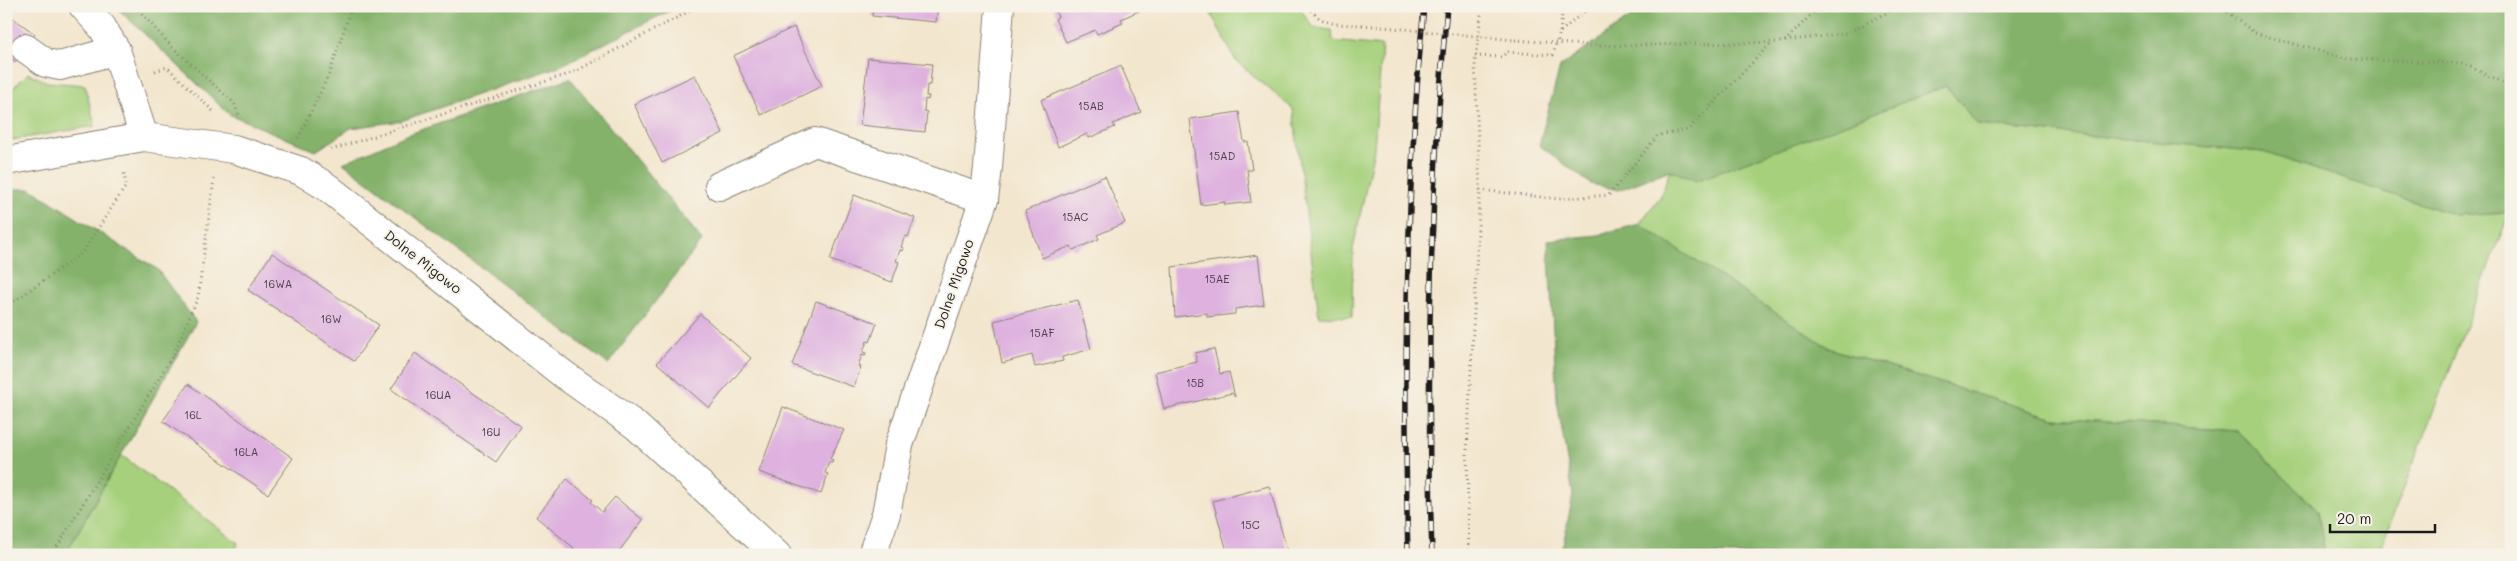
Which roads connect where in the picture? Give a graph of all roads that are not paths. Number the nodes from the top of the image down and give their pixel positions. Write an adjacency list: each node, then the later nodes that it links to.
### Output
1 (83, 6): 4 (street)
2 (1000, 6): 8 (street, Dolne Migowo)
3 (25, 48): 4 (street)
4 (116, 50): 5 (street)
5 (131, 139): 6 (street, Dolne Migowo); 9 (street, Dolne Migowo)
6 (6, 161)
7 (719, 186): 8 (street)
8 (984, 200): 10 (street, Dolne Migowo)
9 (777, 555)
10 (872, 555)

